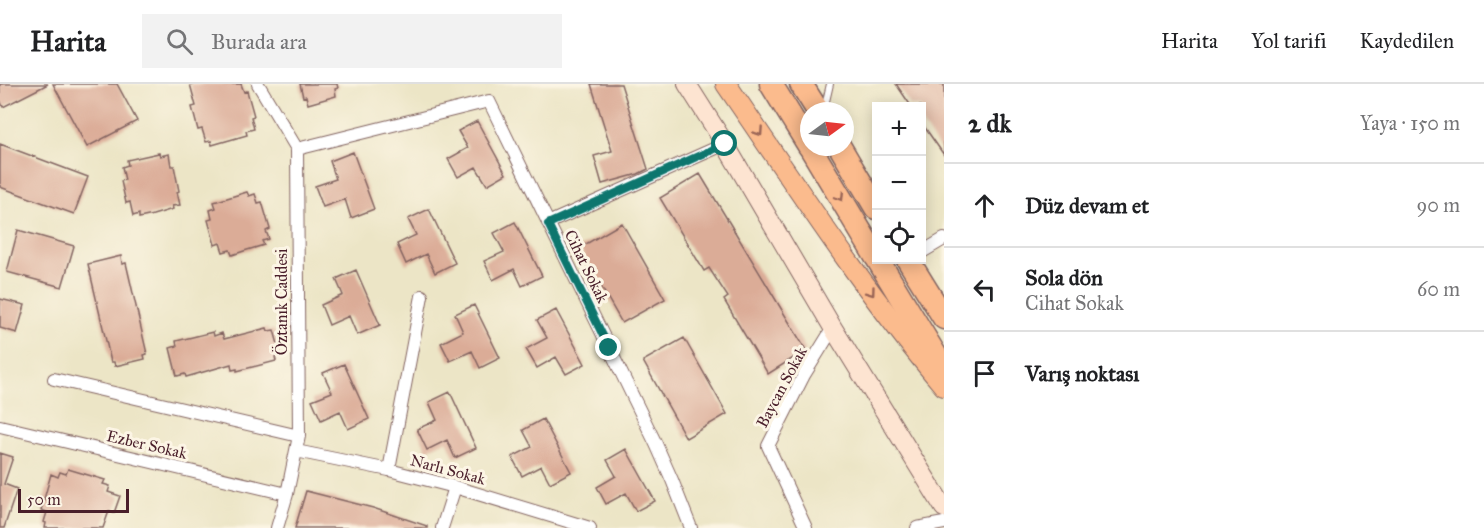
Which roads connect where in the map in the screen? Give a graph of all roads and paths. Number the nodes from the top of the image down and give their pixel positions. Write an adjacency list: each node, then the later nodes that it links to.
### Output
1 (258, 84): 11 (street)
2 (687, 84): 10 (main road)
3 (726, 84): 26 (main road, one-way to 26)
4 (771, 84): 9 (highway)
5 (801, 84): 7 (highway)
6 (830, 84): 8 (lane)
7 (812, 102)
8 (826, 102)
9 (800, 131)
10 (725, 144): 15 (street); 23 (main road)
11 (297, 149): 15 (street, Cihat Sokak); 28 (street, Öztanık Caddesi)
12 (815, 156): 18 (highway, one-way to 18)
13 (845, 156): 14 (highway)
14 (872, 201)
15 (548, 224): 38 (street, Cihat Sokak)
16 (944, 239): 17 (street)
17 (926, 249)
18 (872, 250)
19 (881, 264): 24 (highway)
20 (910, 264): 22 (highway)
21 (422, 296): 30 (street)
22 (944, 318)
23 (833, 328): 33 (main road); 39 (street, Baycan Sokak)
24 (944, 369)
25 (54, 379): 28 (street)
26 (944, 386)
27 (0, 426): 32 (street, Ezber Sokak)
28 (299, 436): 29 (street, Öztanık Caddesi)
29 (296, 451): 30 (street, Narlı Sokak); 32 (street, Öztanık Caddesi)
30 (389, 470): 31 (street, Narlı Sokak)
31 (455, 487): 36 (street); 37 (street, Narlı Sokak)
32 (287, 494): 35 (street, Öztanık Caddesi)
33 (944, 508)
34 (944, 523): 40 (street)
35 (277, 528)
36 (442, 528)
37 (590, 528)
38 (691, 528)
39 (806, 528)
40 (917, 528)

